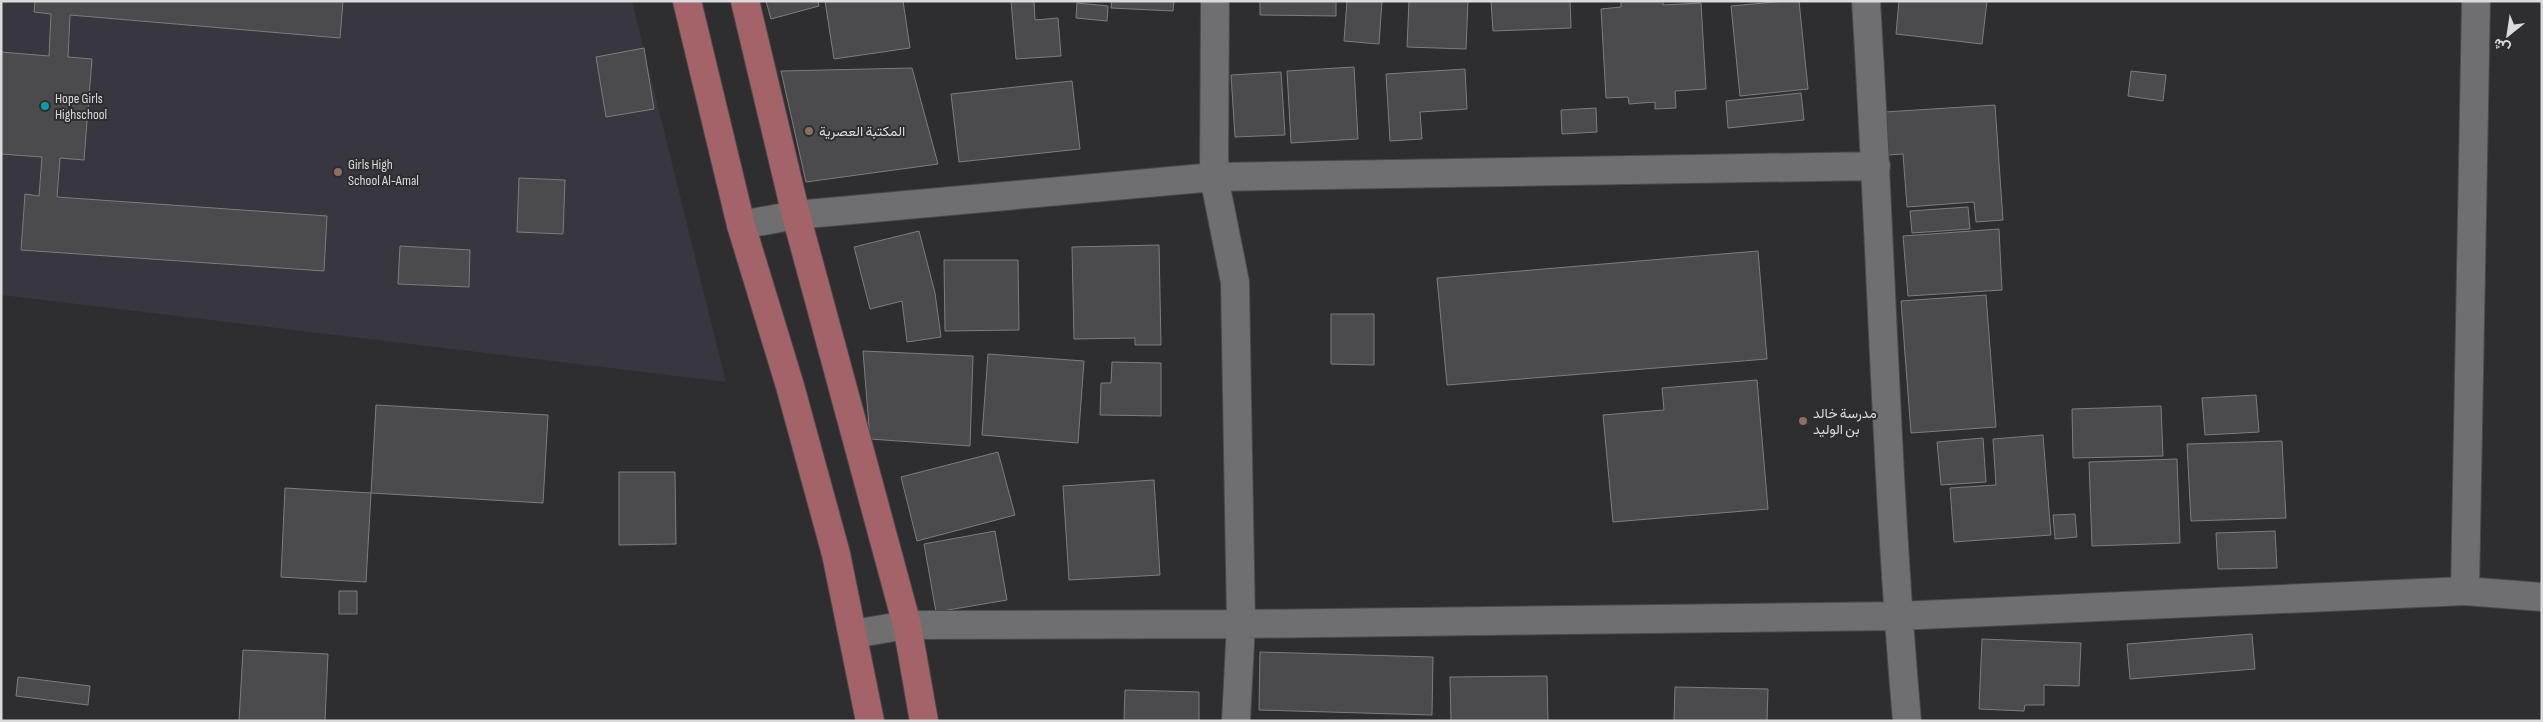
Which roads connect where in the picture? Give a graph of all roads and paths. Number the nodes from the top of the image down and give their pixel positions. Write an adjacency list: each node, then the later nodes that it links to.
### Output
1 (687, 1): 9 (main road)
2 (745, 1): 8 (main road)
3 (1215, 1): 7 (street)
4 (1866, 1): 6 (street)
5 (2476, 1): 10 (street)
6 (1876, 166): 7 (street); 12 (street)
7 (1214, 177): 8 (street); 13 (street)
8 (796, 215): 9 (street); 14 (main road)
9 (741, 225): 15 (main road)
10 (2466, 591): 11 (street); 12 (street)
11 (2542, 597)
12 (1897, 616): 13 (street); 19 (street)
13 (1241, 624): 14 (street); 18 (street)
14 (907, 625): 15 (street); 17 (main road)
15 (853, 634): 16 (main road)
16 (870, 721)
17 (924, 721)
18 (1236, 721)
19 (1906, 721)

